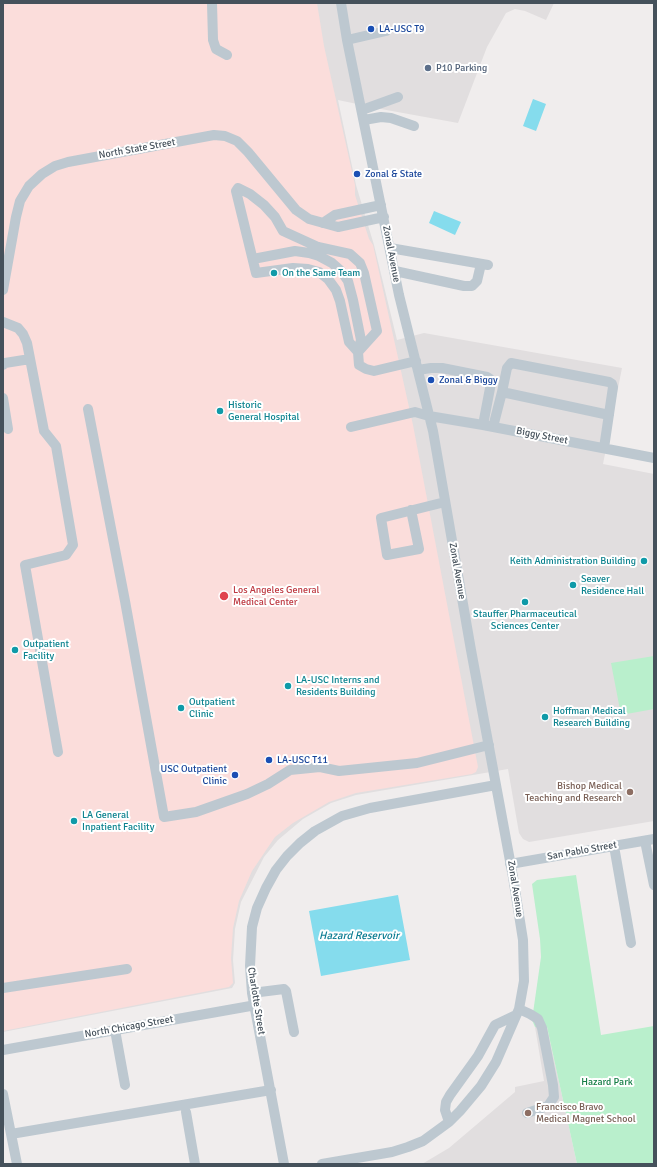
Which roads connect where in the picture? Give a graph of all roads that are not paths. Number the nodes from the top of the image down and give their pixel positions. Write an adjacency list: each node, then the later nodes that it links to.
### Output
1 (212, 3): 5 (street)
2 (341, 3): 4 (street, Zonal Avenue)
3 (386, 31): 4 (street)
4 (347, 40): 7 (street, Zonal Avenue)
5 (227, 55)
6 (398, 97): 7 (street)
7 (363, 115): 8 (street); 9 (street, Zonal Avenue)
8 (414, 126)
9 (381, 204): 10 (street, Zonal Avenue); 11 (street)
10 (384, 217): 11 (street, North State Street); 12 (street, Zonal Avenue)
11 (323, 223): 15 (street, North State Street)
12 (390, 248): 14 (street, Zonal Avenue); 14 (street)
13 (253, 259): 17 (street); 17 (street); 17 (street)
14 (395, 271): 20 (street, Zonal Avenue)
15 (3, 290)
16 (3, 322): 18 (street)
17 (358, 352): 20 (street)
18 (30, 359): 19 (street); 34 (street)
19 (3, 365)
20 (417, 366): 25 (street, Zonal Avenue); 26 (street)
21 (501, 396): 24 (street); 24 (street); 26 (street)
22 (3, 398): 28 (street)
23 (88, 409): 33 (street)
24 (609, 415): 29 (street)
25 (430, 416): 26 (street, Biggy Street); 27 (street, Biggy Street); 31 (street, Zonal Avenue)
26 (488, 426): 29 (street, Biggy Street)
27 (351, 427)
28 (8, 429)
29 (604, 448): 30 (street, Biggy Street)
30 (654, 458)
31 (445, 502): 32 (street); 33 (street, Zonal Avenue)
32 (411, 510): 32 (street)
33 (489, 745): 35 (street, Zonal Avenue)
34 (58, 752)
35 (496, 785): 38 (street, Zonal Avenue); 43 (street, Charlotte Street)
36 (650, 840): 37 (street, San Pablo Street); 39 (street)
37 (614, 846): 38 (street, San Pablo Street); 40 (street)
38 (510, 864): 45 (street, Zonal Avenue)
39 (654, 885)
40 (632, 943)
41 (127, 969): 42 (street)
42 (3, 988)
43 (252, 993): 44 (street, Charlotte Street); 47 (street)
44 (256, 1004): 46 (street, North Chicago Street); 50 (street, Charlotte Street)
45 (517, 1012): 53 (street); 54 (street, Zonal Avenue); 54 (street)
46 (115, 1030): 48 (street, North Chicago Street); 49 (street)
47 (294, 1032)
48 (3, 1050)
49 (125, 1085)
50 (271, 1090): 55 (street); 58 (street, Charlotte Street)
51 (3, 1094): 55 (street)
52 (186, 1112): 57 (street)
53 (527, 1113)
54 (449, 1122): 59 (street, Zonal Avenue)
55 (11, 1134): 56 (street)
56 (17, 1164)
57 (195, 1164)
58 (284, 1164)
59 (322, 1164)

